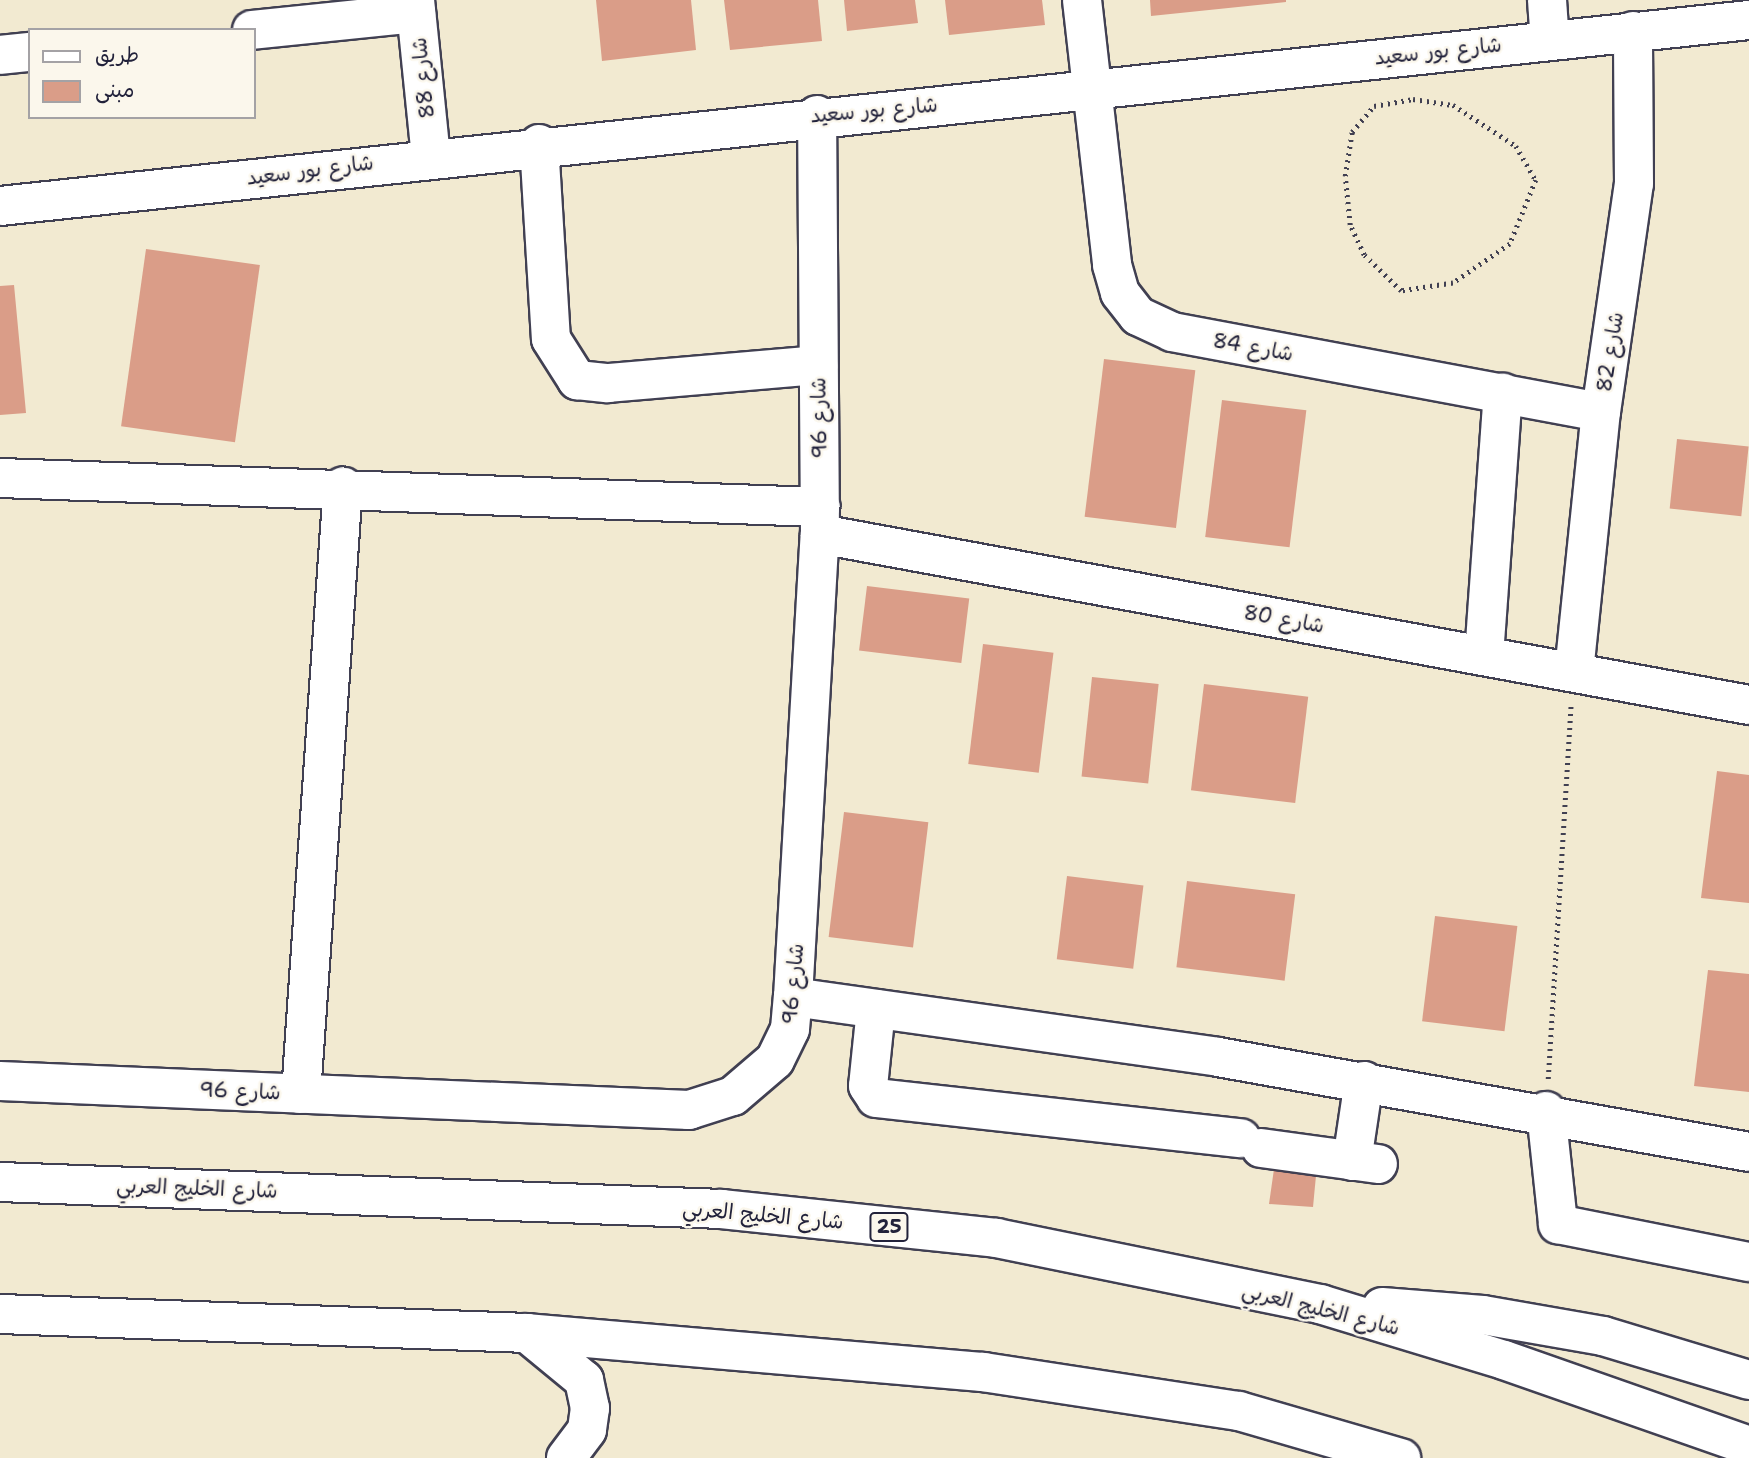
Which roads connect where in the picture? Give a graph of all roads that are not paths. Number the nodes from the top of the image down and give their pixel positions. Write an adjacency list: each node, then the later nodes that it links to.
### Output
1 (1082, 0): 10 (street, شارع 84)
2 (1547, 0): 7 (street)
3 (415, 7): 5 (street); 13 (street, شارع 88)
4 (1749, 20): 6 (street, شارع بور سعيد)
5 (256, 29)
6 (1633, 31): 7 (street, شارع بور سعيد); 17 (street, شارع 82)
7 (1550, 39): 10 (street, شارع بور سعيد)
8 (28, 52): 9 (street)
9 (0, 55)
10 (1091, 90): 11 (street, شارع بور سعيد); 16 (street, شارع 84)
11 (817, 115): 12 (street, شارع بور سعيد); 15 (street, شارع 96)
12 (539, 145): 13 (street, شارع بور سعيد); 15 (street)
13 (431, 157): 14 (street, شارع بور سعيد)
14 (0, 206)
15 (818, 365): 20 (street, شارع 96)
16 (1503, 393): 17 (street, شارع 84); 21 (street)
17 (1601, 412): 22 (street, شارع 82)
18 (0, 478): 19 (street, شارع 80)
19 (343, 486): 20 (street, شارع 80); 28 (street)
20 (820, 520): 21 (street, شارع 80); 24 (street, شارع 96)
21 (1485, 656): 22 (street, شارع 80)
22 (1573, 672): 23 (street, شارع 80)
23 (1749, 705)
24 (793, 997): 25 (street); 28 (street, شارع 96)
25 (876, 1009): 27 (street); 27 (street)
26 (0, 1081): 28 (street, شارع 96)
27 (1364, 1081): 29 (street)
28 (301, 1094)
29 (1546, 1111): 30 (street); 32 (street)
30 (1749, 1152)
31 (0, 1182): 33 (street, شارع الخليج العربي / 25)
32 (1749, 1262)
33 (1320, 1304): 38 (street); 39 (street, شارع الخليج العربي / 25)
34 (0, 1314): 35 (street)
35 (77, 1316): 36 (street); 37 (street)
36 (527, 1333): 40 (street); 41 (street)
37 (0, 1334)
38 (1749, 1380)
39 (1749, 1446)
40 (566, 1458)
41 (1401, 1458)

